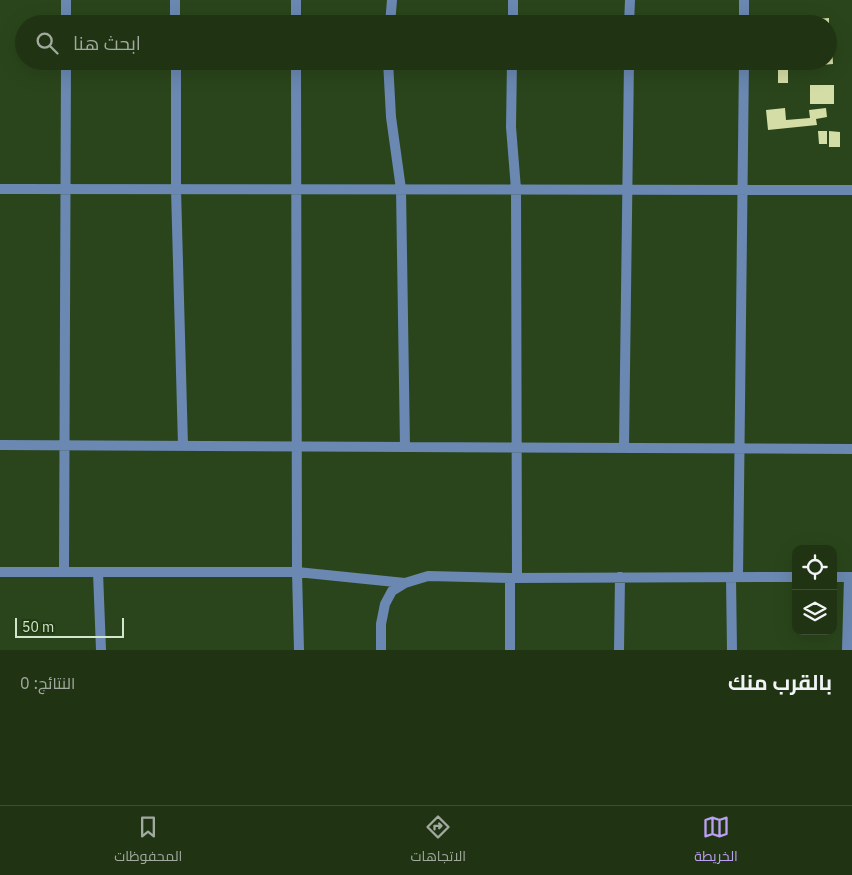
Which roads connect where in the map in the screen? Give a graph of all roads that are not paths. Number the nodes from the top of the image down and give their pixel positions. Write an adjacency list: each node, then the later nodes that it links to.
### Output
1 (66, 0): 8 (street)
2 (175, 0): 9 (street)
3 (296, 0): 10 (street)
4 (392, 0): 11 (street)
5 (513, 0): 12 (street)
6 (630, 0): 13 (street)
7 (744, 0): 14 (street)
8 (66, 15)
9 (175, 15)
10 (296, 15)
11 (391, 15)
12 (512, 15)
13 (629, 15)
14 (744, 15)
15 (66, 70): 23 (street)
16 (176, 70): 24 (street)
17 (296, 70): 25 (street)
18 (388, 70): 26 (street)
19 (512, 70): 27 (street)
20 (629, 70): 28 (street)
21 (744, 70): 29 (street)
22 (0, 189): 23 (street)
23 (66, 189): 24 (street); 32 (street)
24 (176, 189): 25 (street); 33 (street)
25 (296, 189): 26 (street); 34 (street)
26 (401, 189): 27 (street); 35 (street)
27 (516, 189): 28 (street); 36 (street)
28 (627, 190): 29 (street); 37 (street)
29 (742, 190): 30 (street); 38 (street)
30 (852, 190)
31 (0, 445): 32 (street)
32 (64, 445): 33 (street); 41 (street)
33 (183, 446): 34 (street)
34 (297, 446): 35 (street); 43 (street)
35 (405, 447): 36 (street)
36 (517, 447): 37 (street); 49 (street)
37 (624, 448): 38 (street)
38 (739, 448): 39 (street); 45 (street)
39 (852, 449)
40 (0, 572): 41 (street)
41 (64, 572): 42 (street)
42 (98, 572): 43 (street); 51 (street)
43 (297, 572): 50 (street); 52 (street)
44 (620, 577): 45 (street); 49 (street); 55 (street)
45 (735, 577): 46 (street); 56 (street)
46 (792, 577)
47 (837, 577): 48 (street)
48 (850, 577): 57 (street)
49 (514, 578): 50 (street); 54 (street)
50 (405, 583): 53 (street)
51 (101, 650)
52 (299, 650)
53 (381, 650)
54 (510, 650)
55 (620, 650)
56 (732, 650)
57 (847, 650)

